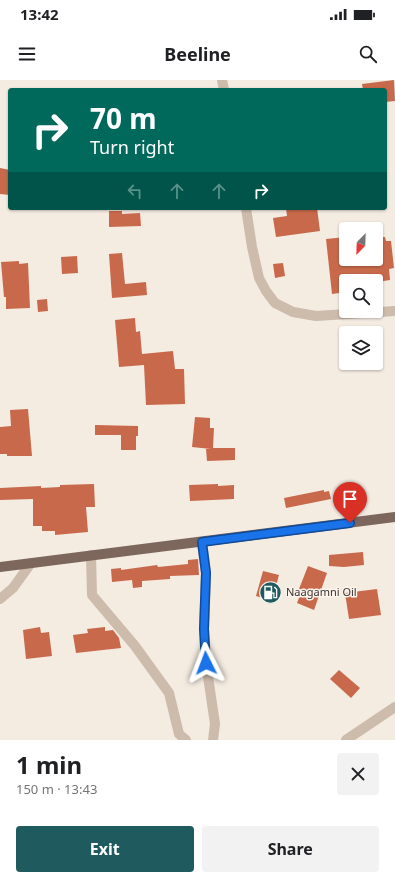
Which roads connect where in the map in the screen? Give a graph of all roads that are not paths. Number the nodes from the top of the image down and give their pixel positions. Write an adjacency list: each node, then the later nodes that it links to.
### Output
1 (246, 210): 2 (street)
2 (395, 311)
3 (395, 517): 4 (main road)
4 (202, 542): 5 (main road); 11 (street)
5 (91, 555): 6 (main road); 10 (street)
6 (31, 563): 7 (main road); 8 (street)
7 (0, 567)
8 (0, 599)
9 (395, 707): 12 (street)
10 (186, 740)
11 (213, 740)
12 (346, 740)

